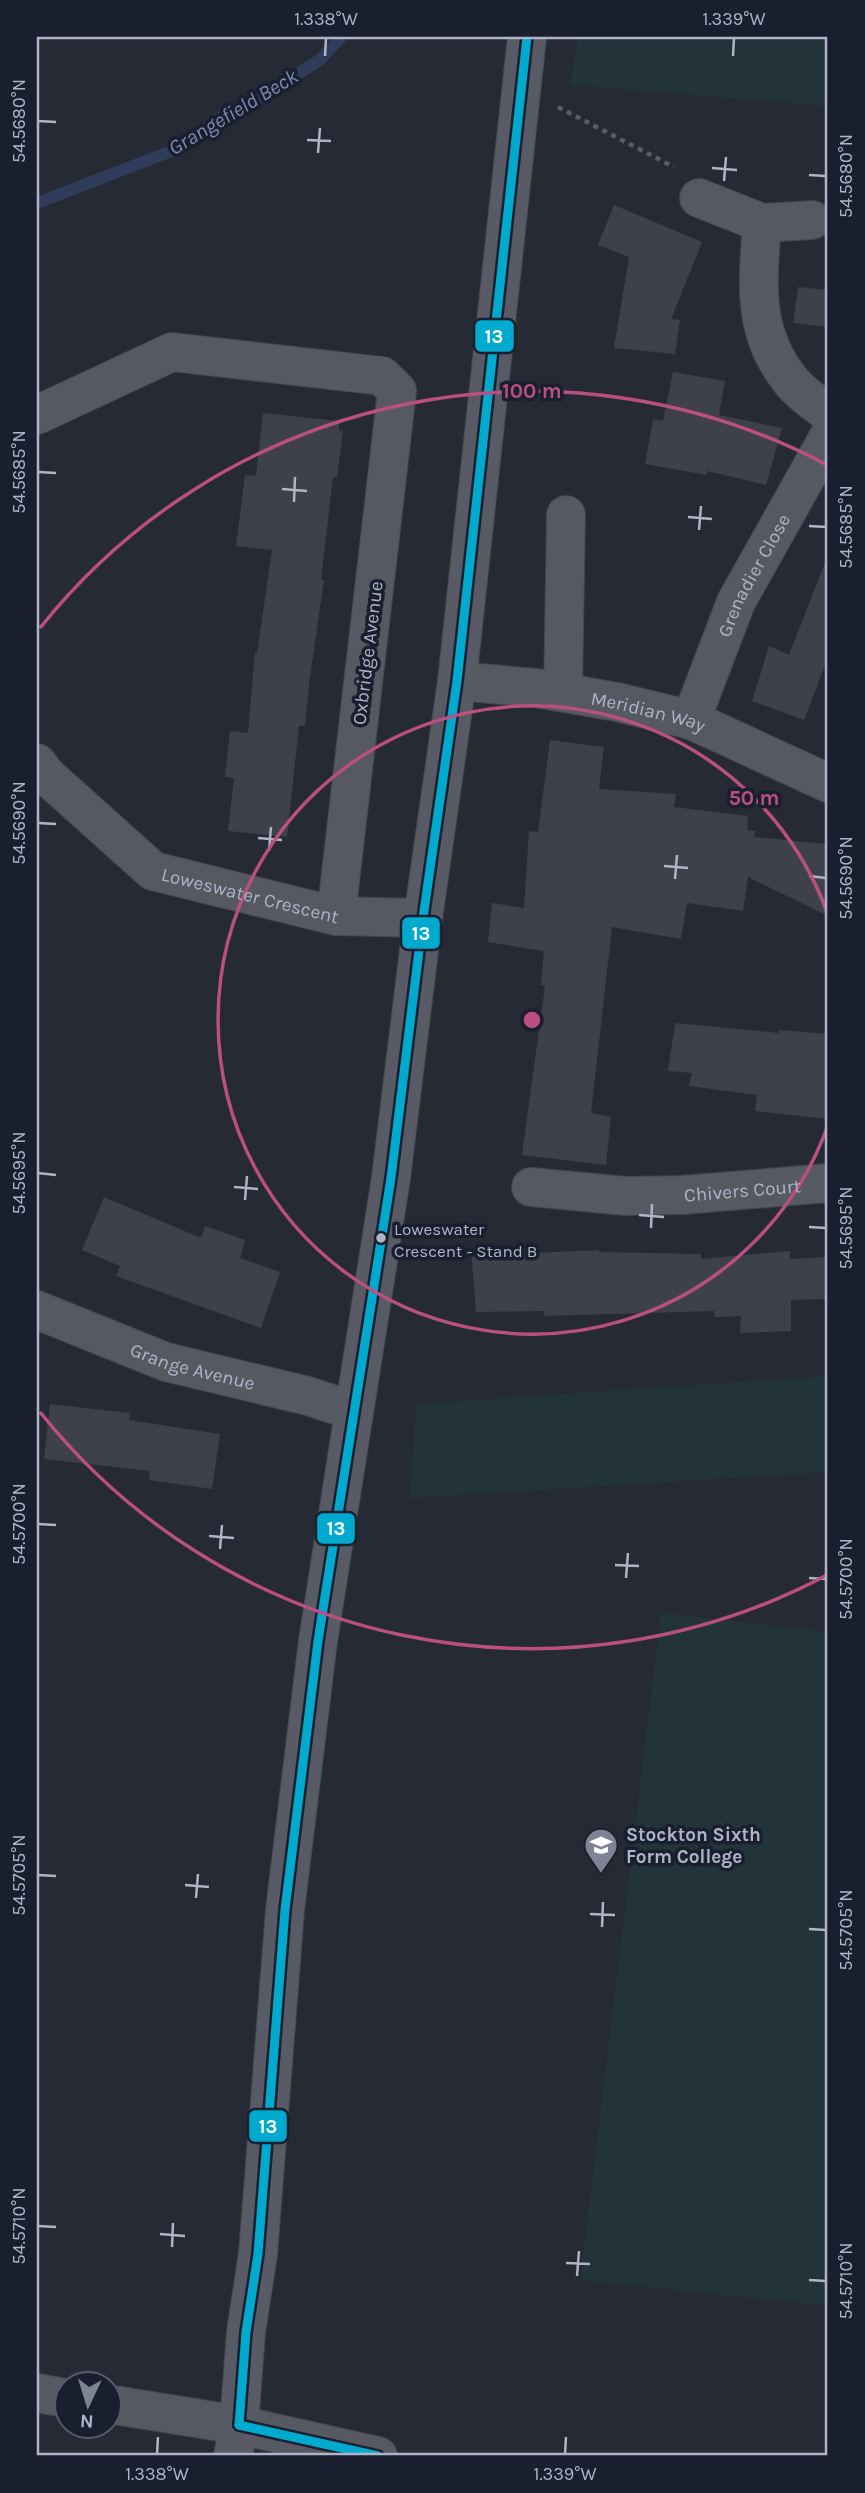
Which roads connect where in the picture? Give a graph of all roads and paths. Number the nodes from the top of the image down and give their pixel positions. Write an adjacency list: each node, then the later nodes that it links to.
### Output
1 (527, 37): 2 (main road)
2 (521, 94): 3 (path); 10 (main road)
3 (699, 198): 5 (street)
4 (812, 220): 5 (street)
5 (762, 223): 6 (street)
6 (828, 413)
7 (37, 415): 15 (street, Oxbridge Avenue)
8 (828, 438): 12 (street, Grenadier Close)
9 (566, 515): 11 (street)
10 (457, 681): 11 (street, Meridian Way); 16 (main road)
11 (562, 692): 12 (street, Meridian Way)
12 (691, 720): 14 (street, Meridian Way)
13 (37, 763): 15 (street, Loweswater Crescent)
14 (828, 783)
15 (336, 916): 16 (street, Loweswater Crescent)
16 (423, 918): 20 (main road)
17 (828, 1183): 18 (street, Chivers Court)
18 (531, 1187)
19 (37, 1310): 20 (street, Grange Avenue)
20 (354, 1411): 22 (main road)
21 (122, 2408): 22 (street)
22 (236, 2441): 23 (street)
23 (378, 2456)

